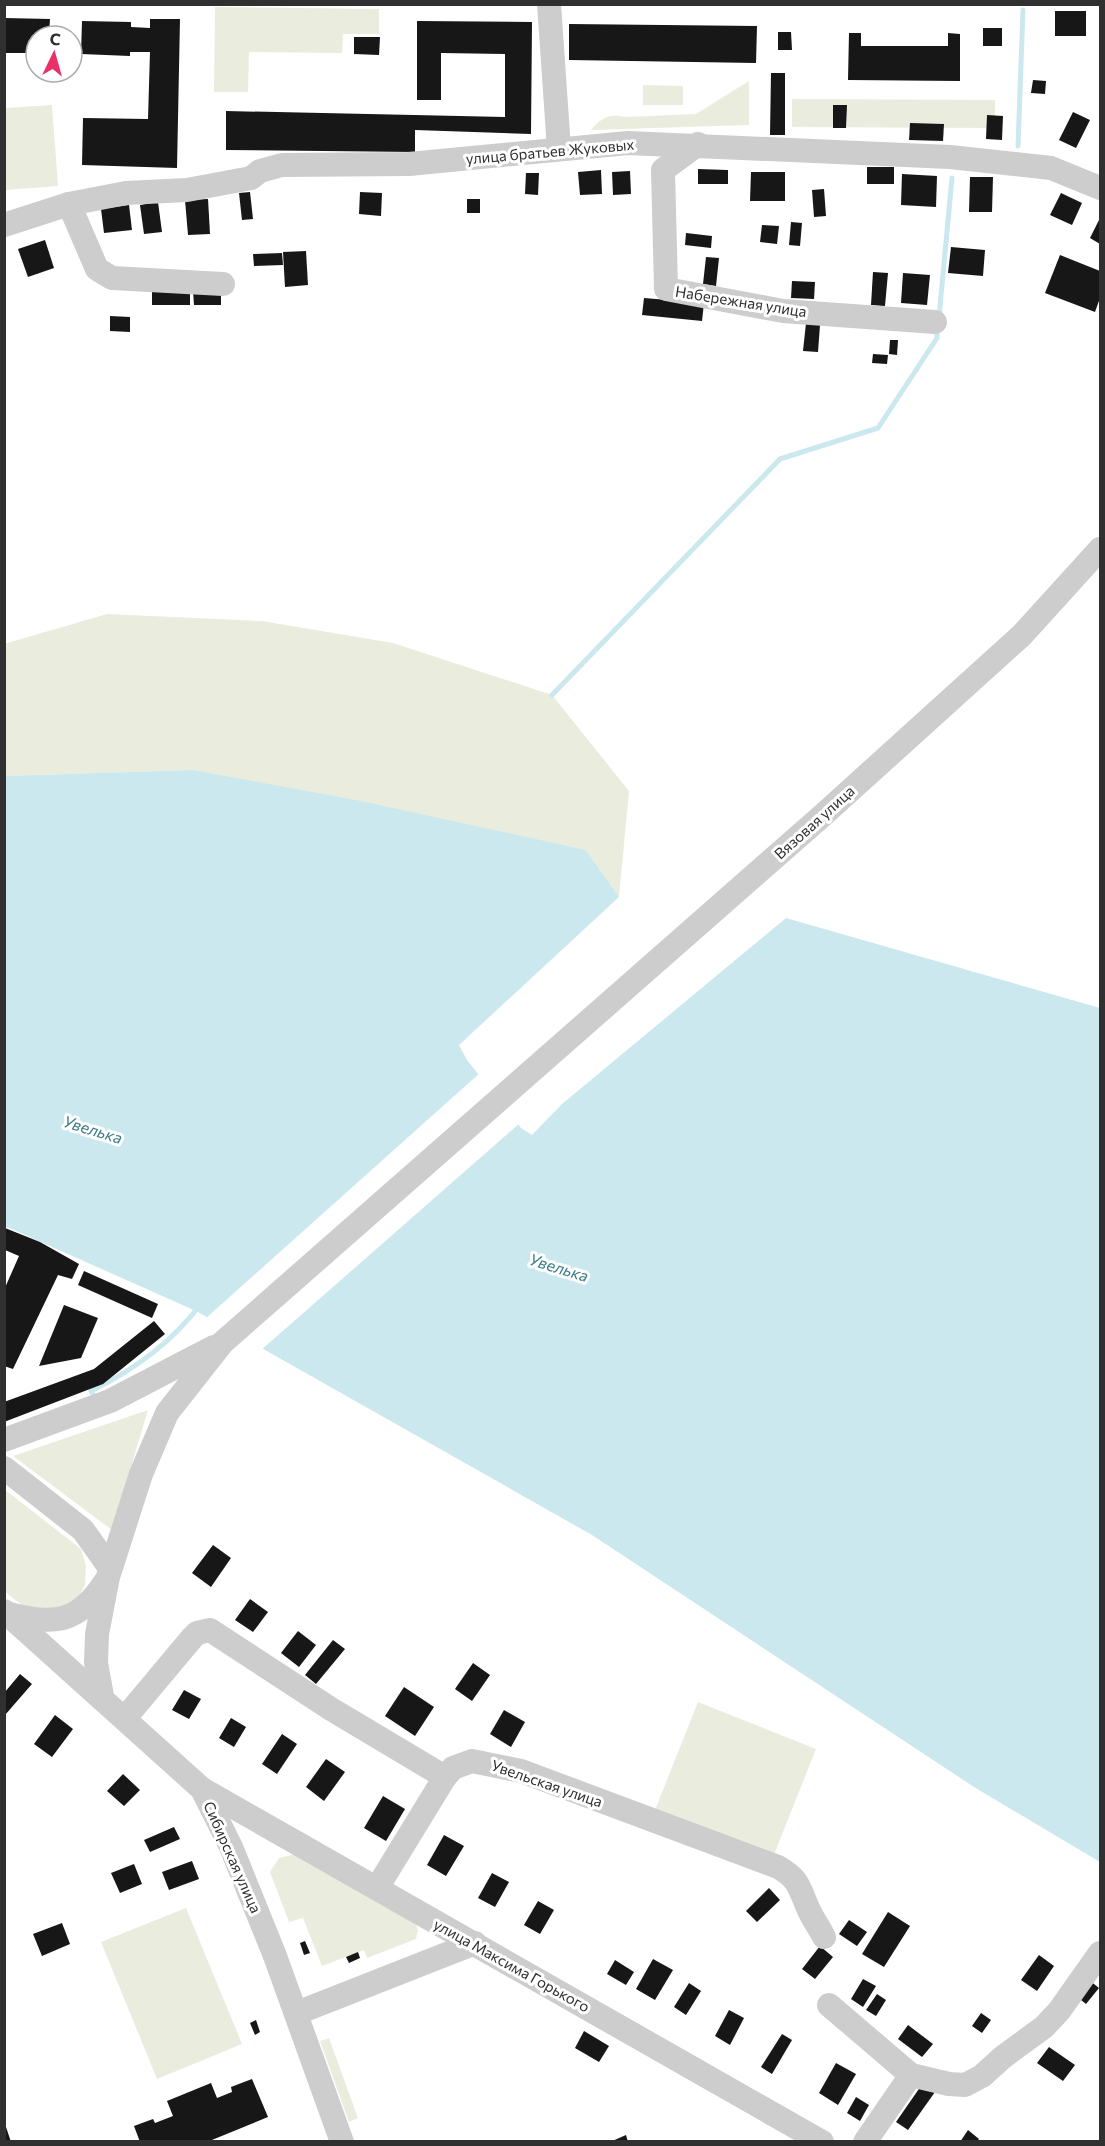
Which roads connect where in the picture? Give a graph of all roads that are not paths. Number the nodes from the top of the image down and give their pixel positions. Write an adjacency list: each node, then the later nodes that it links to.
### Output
1 (549, 4): 4 (street)
2 (628, 143): 3 (street, улица братьев Жуковых); 4 (street, улица братьев Жуковых); 5 (street)
3 (698, 144): 5 (street); 6 (street, улица братьев Жуковых)
4 (559, 149): 7 (street, улица братьев Жуковых)
5 (663, 170): 10 (street, Набережная улица)
6 (1101, 188)
7 (69, 204): 8 (street, улица братьев Жуковых); 9 (street)
8 (4, 225)
9 (223, 284)
10 (935, 322)
11 (1101, 549): 12 (street, Вязовая улица)
12 (222, 1343): 13 (street); 15 (street)
13 (4, 1440)
14 (4, 1468): 15 (street)
15 (109, 1573): 16 (street); 17 (street)
16 (6, 1612): 17 (street, Сибирская улица)
17 (102, 1696): 18 (street, Сибирская улица)
18 (125, 1718): 19 (street); 20 (street, Сибирская улица)
19 (445, 1777): 21 (street); 22 (street, Увельская улица)
20 (202, 1789): 21 (street, улица Максима Горького); 26 (street, Сибирская улица)
21 (376, 1888): 23 (street, улица Максима Горького)
22 (824, 1937)
23 (475, 1943): 26 (street); 29 (street, улица Максима Горького)
24 (1101, 1953): 27 (street)
25 (829, 2005): 27 (street)
26 (297, 2013): 28 (street, Сибирская улица)
27 (911, 2075): 30 (street)
28 (342, 2142)
29 (822, 2142)
30 (865, 2142)

